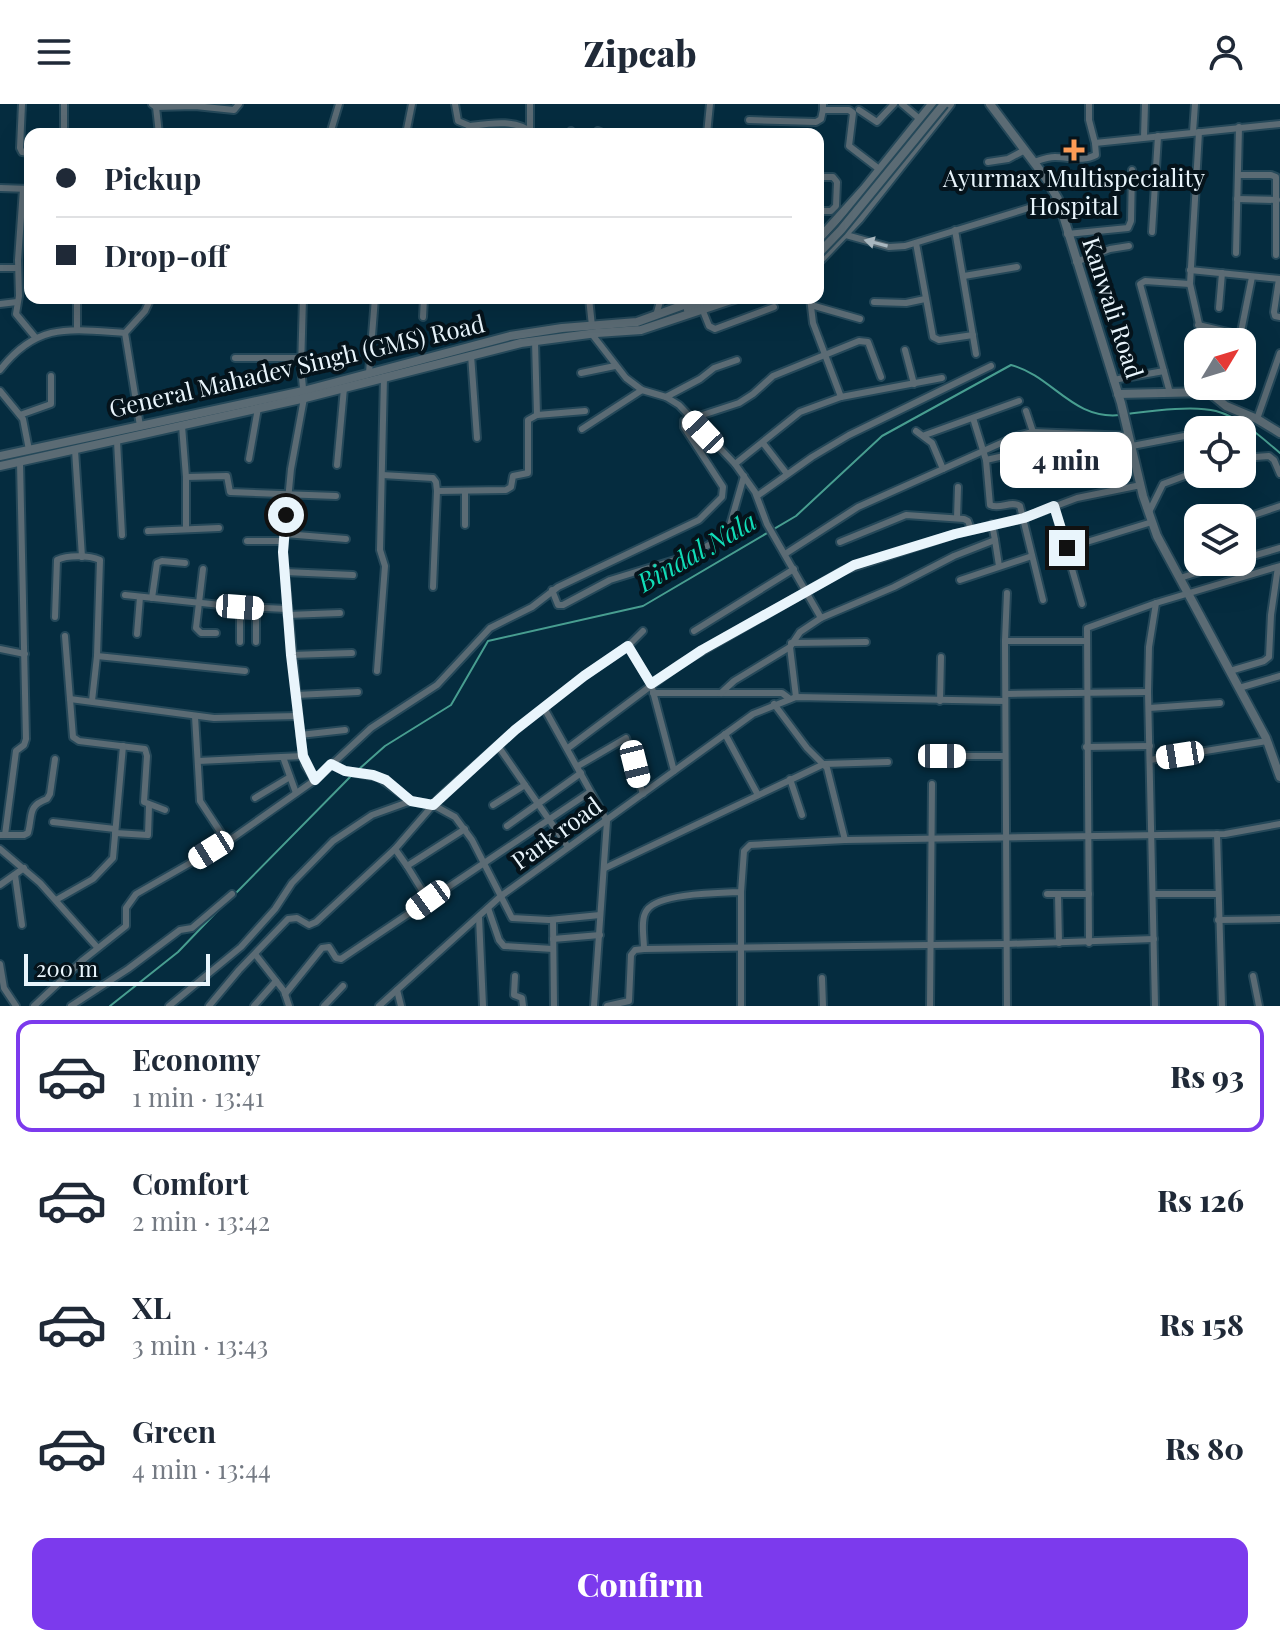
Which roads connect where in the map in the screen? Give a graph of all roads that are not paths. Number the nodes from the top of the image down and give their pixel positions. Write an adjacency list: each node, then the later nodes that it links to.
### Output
1 (22, 104): 41 (street)
2 (64, 104): 27 (street)
3 (181, 104): 4 (street); 17 (street)
4 (239, 104)
5 (339, 104): 29 (street)
6 (412, 104): 30 (street)
7 (455, 104): 24 (street)
8 (530, 104): 32 (street)
9 (710, 104): 33 (street)
10 (894, 104): 20 (street)
11 (902, 104): 21 (street)
12 (938, 104): 21 (street); 60 (street, bridge); 63 (street, bridge)
13 (950, 104): 25 (street)
14 (1089, 104): 38 (street)
15 (1145, 104): 37 (street)
16 (1195, 104): 34 (street)
17 (154, 105): 28 (street)
18 (992, 105): 40 (street, Kanwali Road)
19 (823, 107): 22 (street); 44 (street)
20 (859, 110)
21 (920, 119): 25 (street); 35 (street)
22 (749, 120)
23 (1280, 124): 26 (street)
24 (470, 126): 31 (street)
25 (932, 127): 39 (street)
26 (1239, 127): 34 (street); 46 (street)
27 (64, 128)
28 (158, 128)
29 (332, 128)
30 (407, 128)
31 (520, 128)
32 (532, 128)
33 (708, 128)
34 (1196, 132): 36 (street); 71 (street)
35 (905, 136): 39 (street); 44 (street)
36 (1158, 136): 37 (street); 56 (street)
37 (1144, 137): 38 (street)
38 (1095, 143): 43 (street)
39 (917, 146): 59 (street)
40 (1025, 150): 42 (street); 43 (street, Kanwali Road)
41 (24, 152)
42 (988, 162)
43 (1034, 162): 50 (street, Kanwali Road)
44 (879, 169): 57 (street)
45 (1132, 170): 58 (street)
46 (1238, 175): 51 (street); 52 (street)
47 (824, 176): 54 (street)
48 (0, 188): 49 (street)
49 (24, 189)
50 (1058, 199): 55 (street); 58 (street, Kanwali Road)
51 (1237, 199): 52 (street); 64 (street)
52 (1277, 200): 65 (street)
53 (24, 209): 70 (street)
54 (824, 211)
55 (955, 230): 61 (street); 73 (street)
56 (1152, 232)
57 (824, 233)
58 (1067, 234): 67 (street, Kanwali Road)
59 (846, 235): 61 (street, one-way to 59); 66 (street)
60 (824, 241)
61 (916, 243): 77 (street)
62 (1129, 246): 67 (street)
63 (824, 248)
64 (1236, 253)
65 (1276, 255)
66 (824, 256)
67 (1076, 262): 130 (street, Kanwali Road)
68 (1017, 267): 73 (street)
69 (0, 268): 70 (street)
70 (18, 268): 78 (street)
71 (1190, 270): 72 (street); 76 (street)
72 (1222, 273): 74 (street); 95 (street)
73 (964, 276): 109 (street)
74 (1252, 277): 75 (street); 105 (street)
75 (1279, 279): 99 (street)
76 (1190, 284): 101 (street); 123 (street)
77 (925, 299): 79 (street); 109 (street)
78 (17, 302): 80 (street); 110 (street)
79 (874, 302)
80 (0, 304)
81 (77, 304): 106 (street)
82 (148, 304): 108 (street)
83 (303, 304): 118 (street)
84 (375, 304): 124 (street)
85 (424, 304): 98 (street)
86 (589, 304): 107 (street)
87 (659, 304): 97 (street)
88 (679, 304): 97 (street, General Mahadev Singh (GMS) Road)
89 (688, 304): 102 (street)
90 (702, 304): 102 (street)
91 (721, 304): 96 (street, General Mahadev Singh (GMS) Road)
92 (810, 304): 116 (street)
93 (816, 304): 100 (street)
94 (774, 307): 96 (street)
95 (1219, 308)
96 (703, 311): 102 (street, General Mahadev Singh (GMS) Road)
97 (657, 312): 102 (street, General Mahadev Singh (GMS) Road)
98 (423, 317)
99 (1280, 317)
100 (860, 319)
101 (1198, 325): 103 (street); 104 (street)
102 (634, 326): 107 (street, General Mahadev Singh (GMS) Road)
103 (1199, 328)
104 (1207, 328)
105 (1242, 328)
106 (77, 330): 108 (street); 110 (street)
107 (591, 330): 111 (street); 120 (street); 124 (street, General Mahadev Singh (GMS) Road)
108 (125, 333): 151 (street)
109 (973, 335): 114 (street)
110 (35, 337): 122 (street)
111 (535, 341): 115 (street); 147 (street)
112 (905, 350): 131 (street)
113 (1280, 353): 150 (street)
114 (976, 354)
115 (471, 355): 127 (street); 161 (street)
116 (824, 356): 128 (street); 139 (street); 149 (street)
117 (235, 358): 118 (street)
118 (302, 358): 137 (street)
119 (737, 360): 138 (street)
120 (615, 366): 125 (street); 133 (street)
121 (991, 366): 177 (street)
122 (0, 370)
123 (1164, 371): 130 (street); 135 (street)
124 (369, 373): 137 (street, General Mahadev Singh (GMS) Road)
125 (581, 373)
126 (51, 376): 146 (street)
127 (384, 377): 132 (street); 179 (street)
128 (881, 377)
129 (942, 378): 131 (street)
130 (1113, 380): 140 (street, Kanwali Road)
131 (914, 384): 139 (street)
132 (344, 388): 137 (street); 174 (street)
133 (642, 390): 138 (street); 153 (street)
134 (0, 391): 146 (street)
135 (1170, 393): 136 (street); 140 (street)
136 (1184, 393)
137 (303, 394): 143 (street); 151 (street, General Mahadev Singh (GMS) Road); 187 (street)
138 (666, 397): 149 (street)
139 (841, 397): 163 (street)
140 (1120, 399): 159 (street, Kanwali Road)
141 (1221, 400): 150 (street)
142 (1019, 401): 148 (street)
143 (258, 408): 152 (street); 170 (street)
144 (585, 411): 147 (street)
145 (1026, 411): 155 (street)
146 (20, 415): 165 (street)
147 (537, 415): 186 (street)
148 (973, 418): 158 (street); 167 (street)
149 (690, 419): 173 (street); 226 (street)
150 (1257, 419): 156 (street)
151 (140, 426): 165 (street, General Mahadev Singh (GMS) Road)
152 (182, 426): 162 (street); 182 (street)
153 (582, 429)
154 (916, 431): 158 (street)
155 (1033, 432): 157 (street); 167 (street)
156 (1280, 433)
157 (1043, 434): 159 (street); 171 (street)
158 (925, 435): 176 (street)
159 (1129, 436): 164 (street)
160 (1184, 436): 164 (street)
161 (477, 438)
162 (117, 441): 166 (street); 203 (street)
163 (763, 443): 173 (street); 177 (street)
164 (1132, 446): 183 (street)
165 (29, 450): 168 (street, General Mahadev Singh (GMS) Road)
166 (75, 450): 172 (street); 214 (street)
167 (983, 450): 171 (street); 176 (street)
168 (0, 456)
169 (1256, 458): 178 (street)
170 (249, 459)
171 (986, 460): 195 (street)
172 (20, 462): 175 (street); 259 (street)
173 (735, 464): 180 (street)
174 (337, 465)
175 (0, 466)
176 (943, 469): 211 (street)
177 (787, 474): 189 (street)
178 (1280, 474)
179 (382, 475): 185 (street); 264 (street)
180 (744, 476): 189 (street); 226 (street)
181 (1184, 476): 192 (street)
182 (186, 477): 187 (street); 200 (street)
183 (1141, 485): 190 (street); 192 (street)
184 (958, 487): 194 (street)
185 (437, 491): 186 (street); 225 (street)
186 (465, 491): 198 (street)
187 (288, 495): 188 (street); 204 (street)
188 (336, 496)
189 (757, 496): 211 (street)
190 (1054, 506): 195 (street); 209 (street)
191 (1280, 506): 193 (street)
192 (1149, 512): 196 (street)
193 (1256, 514)
194 (957, 518): 201 (street); 208 (street)
195 (1024, 518): 197 (street); 213 (street)
196 (1152, 522): 209 (street); 223 (street)
197 (992, 524): 201 (street); 206 (street)
198 (465, 525)
199 (219, 528): 200 (street)
200 (186, 529): 202 (street)
201 (971, 529): 227 (street)
202 (148, 531)
203 (122, 535)
204 (284, 538): 205 (street); 207 (street); 220 (street)
205 (346, 539)
206 (995, 540): 216 (street); 242 (street)
207 (247, 541)
208 (840, 542)
209 (1067, 548): 236 (street)
210 (1280, 548): 212 (street)
211 (785, 554): 219 (street)
212 (1256, 555)
213 (1032, 556): 216 (street); 233 (street)
214 (82, 557): 241 (street); 261 (street)
215 (185, 563): 232 (street)
216 (999, 566): 224 (street)
217 (1279, 567): 229 (street); 243 (street)
218 (203, 569): 234 (street)
219 (794, 569): 227 (street); 245 (street)
220 (285, 572): 221 (street); 239 (street)
221 (353, 575)
222 (1185, 576): 223 (street)
223 (1180, 578): 229 (street)
224 (960, 580)
225 (433, 587)
226 (552, 590): 304 (street)
227 (806, 590): 242 (street); 267 (street)
228 (1007, 593): 250 (street)
229 (1188, 594): 235 (street); 265 (street)
230 (125, 595): 231 (street)
231 (140, 597): 232 (street); 248 (street)
232 (152, 598): 234 (street)
233 (1043, 600)
234 (199, 603): 237 (street); 247 (street)
235 (1156, 603): 251 (street); 271 (street)
236 (1082, 604)
237 (240, 607): 238 (street); 252 (street)
238 (256, 608): 239 (street); 253 (street)
239 (287, 612): 240 (street); 260 (street)
240 (340, 613)
241 (55, 617)
242 (821, 618): 255 (street)
243 (1271, 629): 246 (street); 265 (street)
244 (643, 631): 256 (street)
245 (694, 631)
246 (1280, 631)
247 (216, 633)
248 (137, 634)
249 (65, 636): 277 (street)
250 (1005, 641): 251 (street); 275 (street)
251 (1085, 641): 270 (street)
252 (240, 642)
253 (256, 642)
254 (866, 642): 255 (street)
255 (790, 645): 273 (street); 276 (street)
256 (628, 646): 267 (street); 282 (street)
257 (0, 649): 259 (street)
258 (352, 653): 260 (street)
259 (25, 654): 334 (street)
260 (291, 655): 274 (street)
261 (97, 656): 263 (street); 278 (street)
262 (941, 657): 279 (street)
263 (245, 671)
264 (377, 671)
265 (1230, 671): 268 (street)
266 (1280, 676): 268 (street)
267 (651, 684): 272 (street); 295 (street)
268 (1239, 688): 289 (street)
269 (358, 692): 274 (street)
270 (1085, 692): 271 (street, Park road); 275 (street, Park road); 294 (street)
271 (1148, 692): 283 (street)
272 (653, 693): 273 (street); 307 (street)
273 (721, 693): 276 (street)
274 (296, 695): 285 (street)
275 (1006, 697): 279 (street, Park road); 298 (street)
276 (793, 698): 279 (street, Park road); 281 (street, Park road)
277 (70, 699): 278 (street); 291 (street)
278 (92, 701): 284 (street)
279 (940, 701)
280 (1220, 703): 283 (street)
281 (774, 704): 287 (street, Park road); 305 (street)
282 (544, 708): 292 (street); 295 (street)
283 (1149, 708): 293 (street)
284 (195, 716): 285 (street); 302 (street)
285 (298, 716): 288 (street)
286 (345, 730): 288 (street)
287 (725, 734): 307 (street, Park road); 317 (street)
288 (300, 735): 296 (street)
289 (1268, 745): 290 (street); 301 (street); 309 (street)
290 (1280, 745)
291 (123, 746): 323 (street); 332 (street)
292 (498, 746): 313 (street); 321 (street)
293 (1150, 746): 294 (street); 301 (street)
294 (1086, 747): 336 (street)
295 (568, 748): 306 (street)
296 (303, 756): 299 (street); 311 (street)
297 (942, 756): 298 (street)
298 (1005, 756): 339 (street)
299 (283, 757): 302 (street); 308 (street)
300 (55, 759): 334 (street)
301 (1150, 760): 335 (street)
302 (198, 761): 340 (street)
303 (888, 762): 305 (street)
304 (331, 764): 311 (street); 319 (street)
305 (824, 764): 310 (street); 337 (street)
306 (580, 770): 314 (street); 316 (street); 320 (street)
307 (674, 771): 316 (street, Park road)
308 (290, 777): 315 (street); 318 (street)
309 (1280, 777)
310 (790, 779): 317 (street); 325 (street)
311 (315, 780): 315 (street)
312 (932, 784): 338 (street)
313 (525, 785): 320 (street); 322 (street)
314 (590, 792): 326 (street); 327 (street)
315 (296, 793): 340 (street)
316 (643, 794): 327 (street, Park road)
317 (758, 795): 347 (street)
318 (255, 798)
319 (411, 801): 321 (street); 390 (street)
320 (538, 804): 326 (street); 330 (street)
321 (433, 805): 331 (street); 343 (street)
322 (493, 805)
323 (149, 806): 324 (street); 332 (street)
324 (165, 810)
325 (802, 815)
326 (549, 820): 341 (street); 344 (street)
327 (607, 821): 341 (street, Park road); 347 (street)
328 (53, 822): 332 (street)
329 (1280, 824): 333 (street)
330 (507, 826)
331 (465, 829): 344 (street); 345 (street)
332 (115, 831): 358 (street)
333 (1217, 834): 335 (street); 356 (street)
334 (3, 835)
335 (1151, 836): 336 (street); 355 (street)
336 (1088, 838): 339 (street); 354 (street)
337 (845, 840): 338 (street); 350 (street)
338 (932, 840): 339 (street); 373 (street)
339 (1004, 840): 372 (street)
340 (227, 842): 374 (street)
341 (568, 847): 357 (street, Park road)
342 (0, 849): 346 (street)
343 (395, 849): 345 (street); 378 (street)
344 (484, 863): 357 (street); 359 (street)
345 (407, 866): 359 (street)
346 (24, 868): 348 (street); 358 (street)
347 (605, 868): 361 (street)
348 (15, 875): 349 (street); 366 (street)
349 (0, 885)
350 (741, 892): 375 (street); 377 (street)
351 (232, 894): 389 (street)
352 (1047, 894): 353 (street)
353 (1058, 894): 354 (street); 370 (street)
354 (1089, 894): 371 (street)
355 (1153, 894): 356 (street); 369 (street)
356 (1218, 894): 365 (street)
357 (501, 896): 360 (street, Park road); 364 (street)
358 (56, 900): 374 (street)
359 (428, 900): 386 (street)
360 (488, 908): 362 (street, Park road); 376 (street)
361 (600, 915): 364 (street); 367 (street)
362 (479, 917): 385 (street, Park road); 397 (street)
363 (1280, 919): 365 (street)
364 (553, 920): 368 (street)
365 (1218, 920): 407 (street)
366 (22, 925)
367 (600, 935): 368 (street); 400 (street)
368 (553, 939): 376 (street)
369 (1154, 939): 371 (street); 406 (street)
370 (1059, 943): 371 (street); 372 (street)
371 (1089, 943)
372 (1006, 944): 373 (street); 405 (street)
373 (932, 945): 375 (street); 404 (street)
374 (97, 947): 388 (street)
375 (741, 948): 377 (street); 402 (street)
376 (553, 949): 399 (street)
377 (644, 949): 401 (street)
378 (255, 954): 383 (street); 391 (street)
379 (0, 964): 387 (street)
380 (515, 976): 398 (street)
381 (1253, 976): 408 (street)
382 (822, 978): 403 (street)
383 (276, 981): 386 (street); 392 (street)
384 (343, 986): 394 (street)
385 (397, 990): 395 (street, Park road); 396 (street)
386 (285, 994): 393 (street)
387 (16, 1006)
388 (34, 1006)
389 (71, 1006)
390 (169, 1006)
391 (209, 1006)
392 (254, 1006)
393 (289, 1006)
394 (324, 1006)
395 (379, 1006)
396 (401, 1006)
397 (483, 1006)
398 (523, 1006)
399 (554, 1006)
400 (594, 1006)
401 (607, 1006)
402 (741, 1006)
403 (823, 1006)
404 (930, 1006)
405 (1007, 1006)
406 (1155, 1006)
407 (1222, 1006)
408 (1259, 1006)

